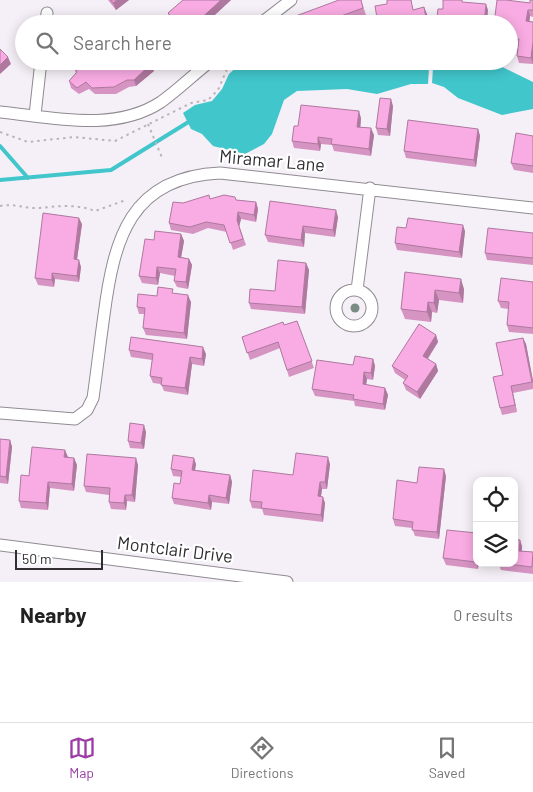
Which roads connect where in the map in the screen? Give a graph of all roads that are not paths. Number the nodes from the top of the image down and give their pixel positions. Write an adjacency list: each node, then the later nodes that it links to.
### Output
1 (291, 0): 2 (street)
2 (272, 15)
3 (41, 70): 6 (street)
4 (200, 70): 6 (street)
5 (0, 112): 6 (street)
6 (35, 115)
7 (370, 188): 8 (street, Miramar Lane); 9 (street); 10 (street, Miramar Lane)
8 (533, 208)
9 (357, 290)
10 (0, 414)
11 (0, 545): 12 (street, Montclair Drive)
12 (286, 582)

